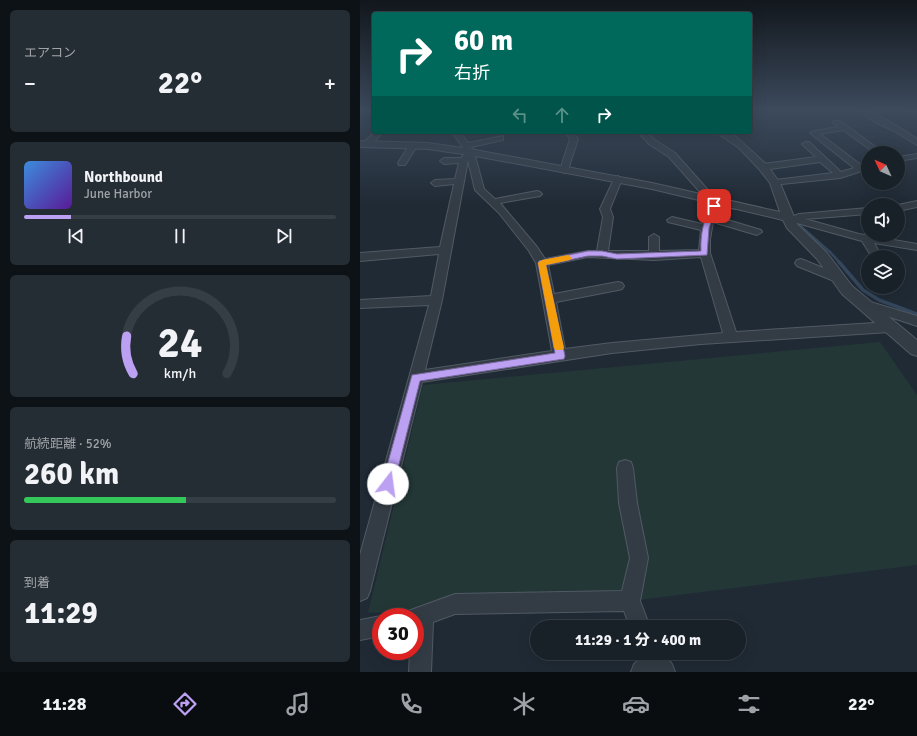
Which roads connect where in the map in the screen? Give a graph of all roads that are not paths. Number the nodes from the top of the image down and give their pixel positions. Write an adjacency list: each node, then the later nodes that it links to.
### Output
1 (461, 141): 10 (street)
2 (493, 141): 10 (street)
3 (573, 141): 19 (street)
4 (651, 141): 29 (street)
5 (737, 141): 17 (street)
6 (826, 141): 16 (street)
7 (363, 144): 9 (street)
8 (806, 144): 13 (street)
9 (413, 146): 10 (street); 15 (street)
10 (467, 153): 14 (street); 19 (street); 21 (street); 28 (street)
11 (917, 156): 12 (street)
12 (905, 158)
13 (821, 159): 17 (street); 20 (street)
14 (444, 161)
15 (402, 163)
16 (861, 165)
17 (763, 167): 24 (street)
18 (861, 168): 20 (street)
19 (564, 170): 23 (street)
20 (840, 175): 24 (street)
21 (459, 181): 22 (street); 41 (street)
22 (435, 182)
23 (617, 182): 29 (street); 43 (street)
24 (775, 183): 34 (street)
25 (507, 189): 27 (street)
26 (537, 194): 27 (street)
27 (510, 199): 28 (street)
28 (492, 202): 46 (street)
29 (714, 202): 34 (street); 35 (street)
30 (917, 204): 31 (street)
31 (905, 207)
32 (861, 212): 34 (street)
33 (672, 220): 35 (street)
34 (790, 220): 38 (street); 48 (street)
35 (707, 223): 36 (street); 42 (street)
36 (757, 232)
37 (654, 237): 44 (street)
38 (861, 237)
39 (889, 242): 40 (street)
40 (917, 247)
41 (445, 250): 45 (street); 51 (street)
42 (705, 253): 44 (street); 56 (street)
43 (602, 254): 44 (street); 46 (street)
44 (654, 256)
45 (360, 257)
46 (542, 263): 50 (street)
47 (801, 263): 48 (street)
48 (839, 280): 52 (street)
49 (618, 286): 50 (street)
50 (549, 299): 58 (street)
51 (436, 300): 53 (street); 59 (street)
52 (862, 303): 54 (street); 55 (street)
53 (360, 304)
54 (917, 321)
55 (890, 327): 56 (street); 57 (street)
56 (731, 337): 58 (street)
57 (917, 349)
58 (560, 356): 59 (street)
59 (416, 378): 61 (street)
60 (625, 468): 62 (street)
61 (360, 591)
62 (630, 600): 63 (street); 64 (street)
63 (424, 615)
64 (637, 620)
65 (372, 628): 66 (street)
66 (360, 630)
67 (420, 660): 68 (street)
68 (420, 672)

